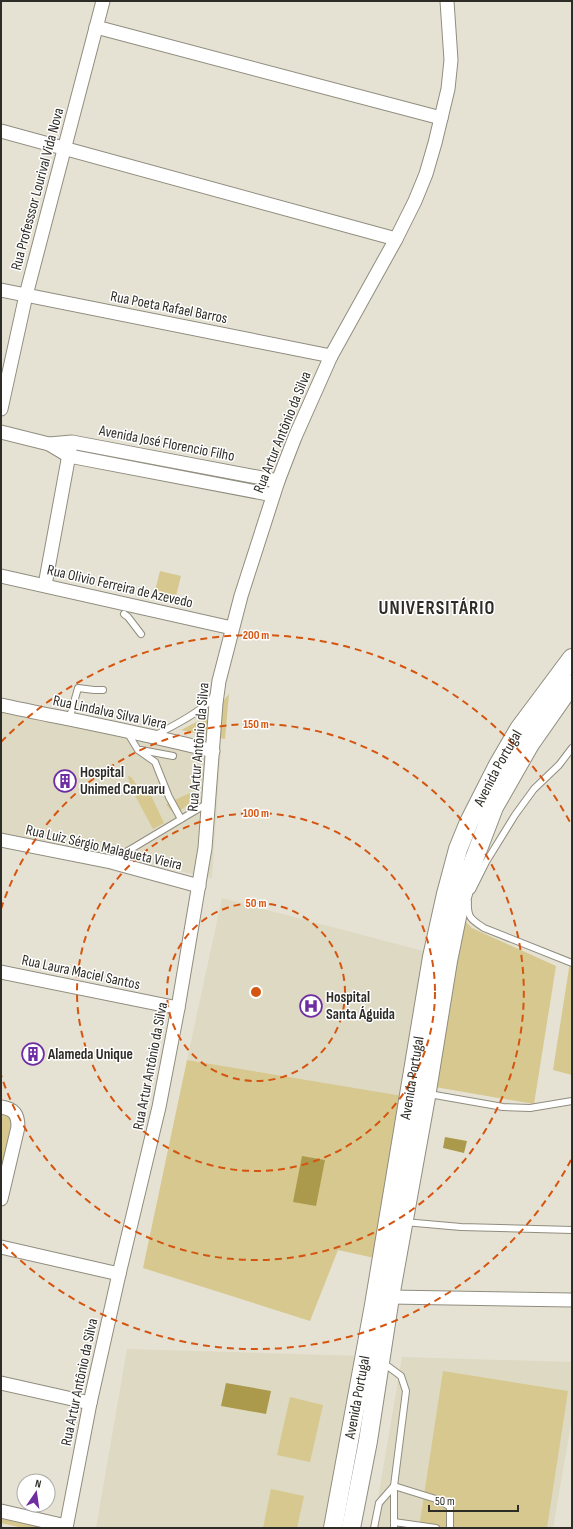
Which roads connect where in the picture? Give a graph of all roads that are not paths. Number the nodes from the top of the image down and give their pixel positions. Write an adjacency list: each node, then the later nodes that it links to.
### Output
1 (103, 1): 3 (street, Rua Professsor Lourival Vida Nova)
2 (447, 1): 4 (street, Rua Artur Antônio da Silva)
3 (96, 27): 4 (street); 6 (street, Rua Professsor Lourival Vida Nova)
4 (441, 118): 7 (street, Rua Artur Antônio da Silva)
5 (1, 131): 6 (street)
6 (64, 148): 7 (street); 9 (street, Rua Professsor Lourival Vida Nova)
7 (396, 239): 10 (street, Rua Artur Antônio da Silva)
8 (1, 290): 9 (street, Rua Poeta Rafael Barros)
9 (26, 295): 10 (street, Rua Poeta Rafael Barros); 11 (street, Rua Professsor Lourival Vida Nova)
10 (331, 356): 16 (street, Rua Artur Antônio da Silva)
11 (1, 409)
12 (1, 432): 14 (street, Avenida José Florencio Filho)
13 (72, 442): 14 (street, Avenida José Florencio Filho); 15 (street); 16 (street, Avenida José Florencio Filho)
14 (49, 444): 15 (street, Avenida José Florencio Filho)
15 (69, 456): 17 (street, Avenida José Florencio Filho); 19 (street)
16 (278, 481): 17 (street, Rua Artur Antônio da Silva)
17 (273, 495): 21 (street, Rua Artur Antônio da Silva)
18 (1, 576): 19 (street, Rua Olivio Ferreira de Azevedo)
19 (45, 585): 21 (street, Rua Olivio Ferreira de Azevedo)
20 (124, 614): 22 (lane)
21 (232, 628): 24 (street, Rua Artur Antônio da Silva)
22 (141, 634)
23 (572, 658): 37 (street, Avenida Portugal)
24 (219, 681): 30 (lane); 33 (street, Rua Artur Antônio da Silva)
25 (572, 684): 37 (street, Avenida Portugal)
26 (103, 690): 28 (lane)
27 (1, 705): 28 (street, Rua Lindalva Silva Viera)
28 (69, 720): 29 (street, Rua Lindalva Silva Viera)
29 (127, 732): 30 (street, Rua Lindalva Silva Viera); 32 (lane)
30 (153, 736): 33 (street, Rua Lindalva Silva Viera)
31 (572, 748): 41 (lane)
32 (138, 750): 34 (lane); 36 (lane)
33 (213, 751): 35 (street, Rua Artur Antônio da Silva)
34 (173, 756)
35 (209, 802): 36 (lane); 40 (street, Rua Artur Antônio da Silva)
36 (182, 819): 39 (lane)
37 (477, 826): 44 (street, Avenida Portugal); 61 (street, Avenida Portugal)
38 (1, 840): 39 (street, Rua Luiz Sérgio Malagueta Vieira)
39 (111, 862): 40 (street, Rua Luiz Sérgio Malagueta Vieira)
40 (199, 886): 43 (street, Rua Artur Antônio da Silva)
41 (572, 963)
42 (1, 972): 43 (street, Rua Laura Maciel Santos)
43 (178, 1008): 51 (street, Rua Artur Antônio da Silva)
44 (426, 1093): 45 (lane); 48 (street, Avenida Portugal)
45 (572, 1101)
46 (1, 1107): 47 (street)
47 (1, 1199)
48 (403, 1221): 49 (lane); 52 (street, Avenida Portugal)
49 (572, 1230)
50 (1, 1247): 51 (street)
51 (119, 1274): 56 (street, Rua Artur Antônio da Silva)
52 (390, 1297): 53 (street); 54 (street, Avenida Portugal)
53 (572, 1300)
54 (380, 1361): 57 (lane); 62 (street, Avenida Portugal)
55 (1, 1383): 56 (street)
56 (90, 1403): 60 (street, Rua Artur Antônio da Silva)
57 (394, 1486): 59 (lane); 63 (lane); 65 (lane)
58 (1, 1511): 60 (street)
59 (394, 1525): 64 (lane)
60 (66, 1527)
61 (333, 1528)
62 (351, 1528)
63 (374, 1528)
64 (436, 1528)
65 (450, 1528)

